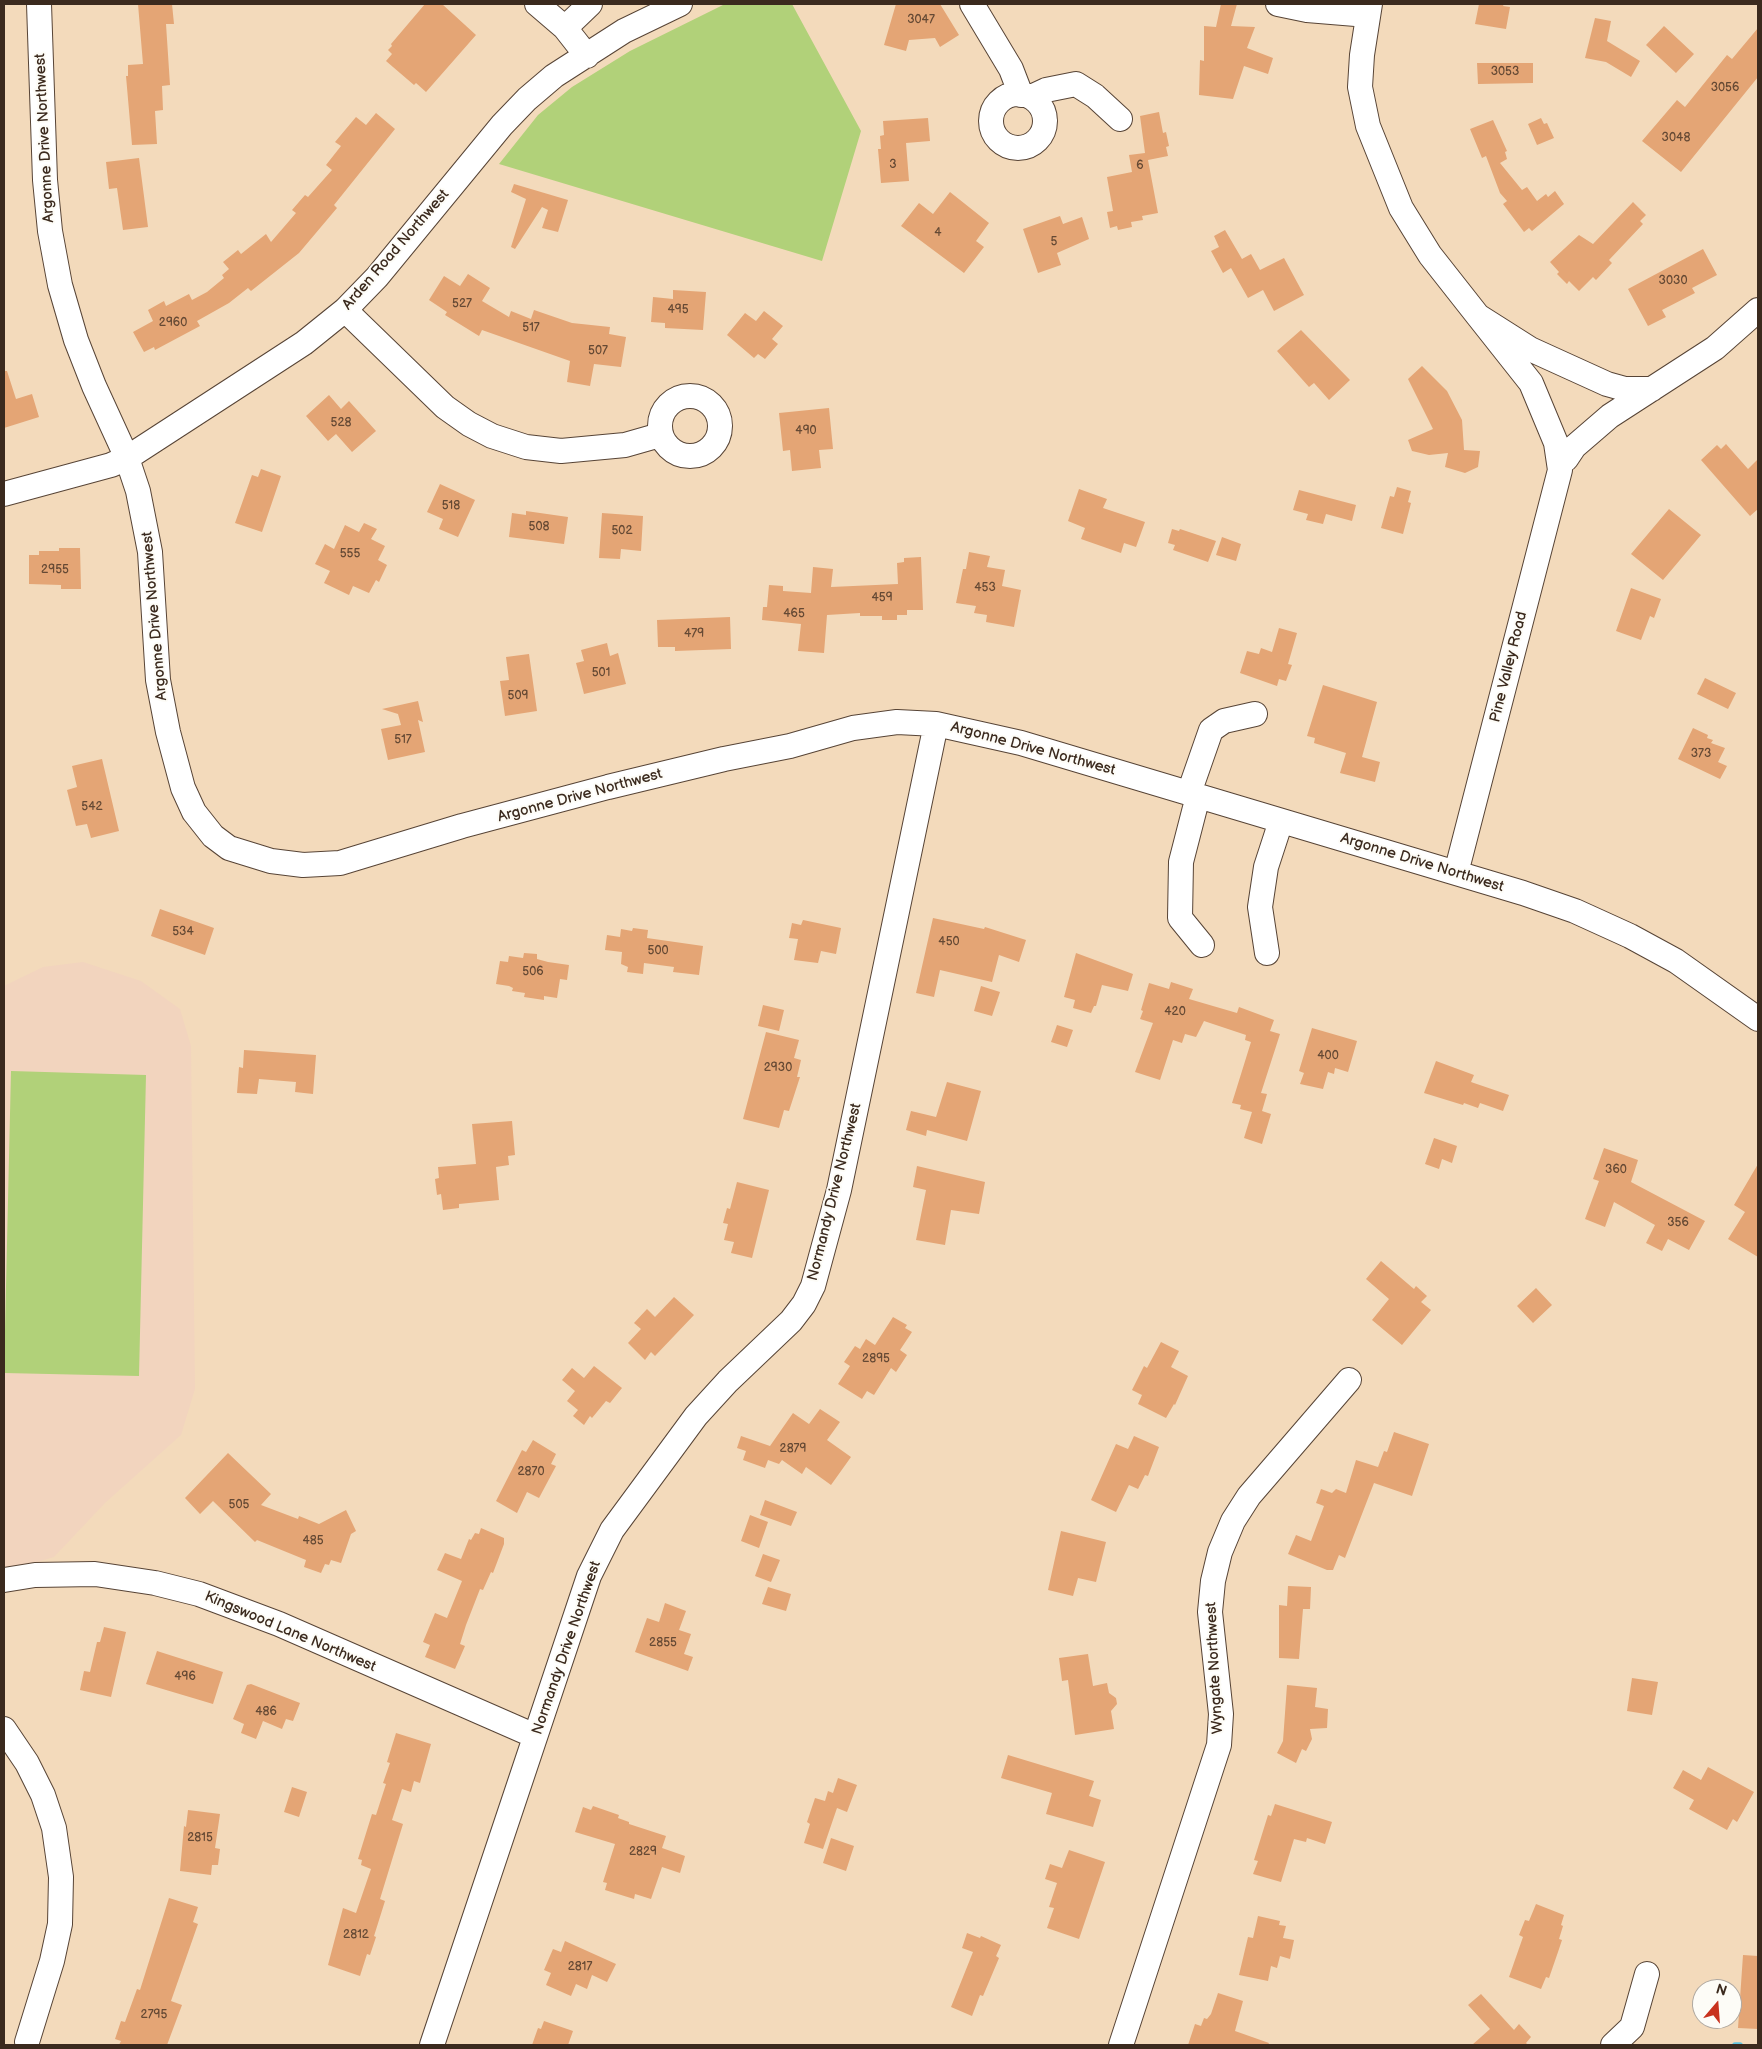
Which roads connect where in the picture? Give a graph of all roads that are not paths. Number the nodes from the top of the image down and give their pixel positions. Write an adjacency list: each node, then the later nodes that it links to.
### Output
1 (39, 4): 16 (street, Argonne Drive Northwest)
2 (537, 4): 8 (street)
3 (590, 4): 8 (street)
4 (680, 4): 9 (street, Arden Road Northwest)
5 (972, 4): 10 (street)
6 (1278, 4): 7 (street)
7 (1369, 9): 13 (street)
8 (565, 28): 9 (street)
9 (587, 56): 11 (street, Arden Road Northwest)
10 (1120, 119)
11 (345, 310): 15 (street); 16 (street, Arden Road Northwest)
12 (1758, 310): 14 (street)
13 (1478, 316): 14 (street); 17 (street)
14 (1652, 389): 17 (street)
15 (660, 434)
16 (127, 458): 18 (street, Arden Road Northwest); 20 (street, Argonne Drive Northwest)
17 (1560, 461): 23 (street, Pine Valley Road)
18 (4, 494)
19 (1256, 714): 21 (street)
20 (936, 724): 21 (street, Argonne Drive Northwest); 30 (street, Normandy Drive Northwest)
21 (1194, 794): 22 (street, Argonne Drive Northwest); 24 (street)
22 (1281, 821): 23 (street, Argonne Drive Northwest); 25 (street)
23 (1456, 873): 26 (street, Argonne Drive Northwest)
24 (1202, 945)
25 (1266, 953)
26 (1758, 1019)
27 (1349, 1380): 34 (street, Wyngate Northwest)
28 (4, 1576): 30 (street, Kingswood Lane Northwest)
29 (4, 1729): 32 (street)
30 (536, 1736): 33 (street, Normandy Drive Northwest)
31 (1647, 1974): 35 (street)
32 (27, 2042)
33 (432, 2045)
34 (1121, 2045)
35 (1613, 2045)

